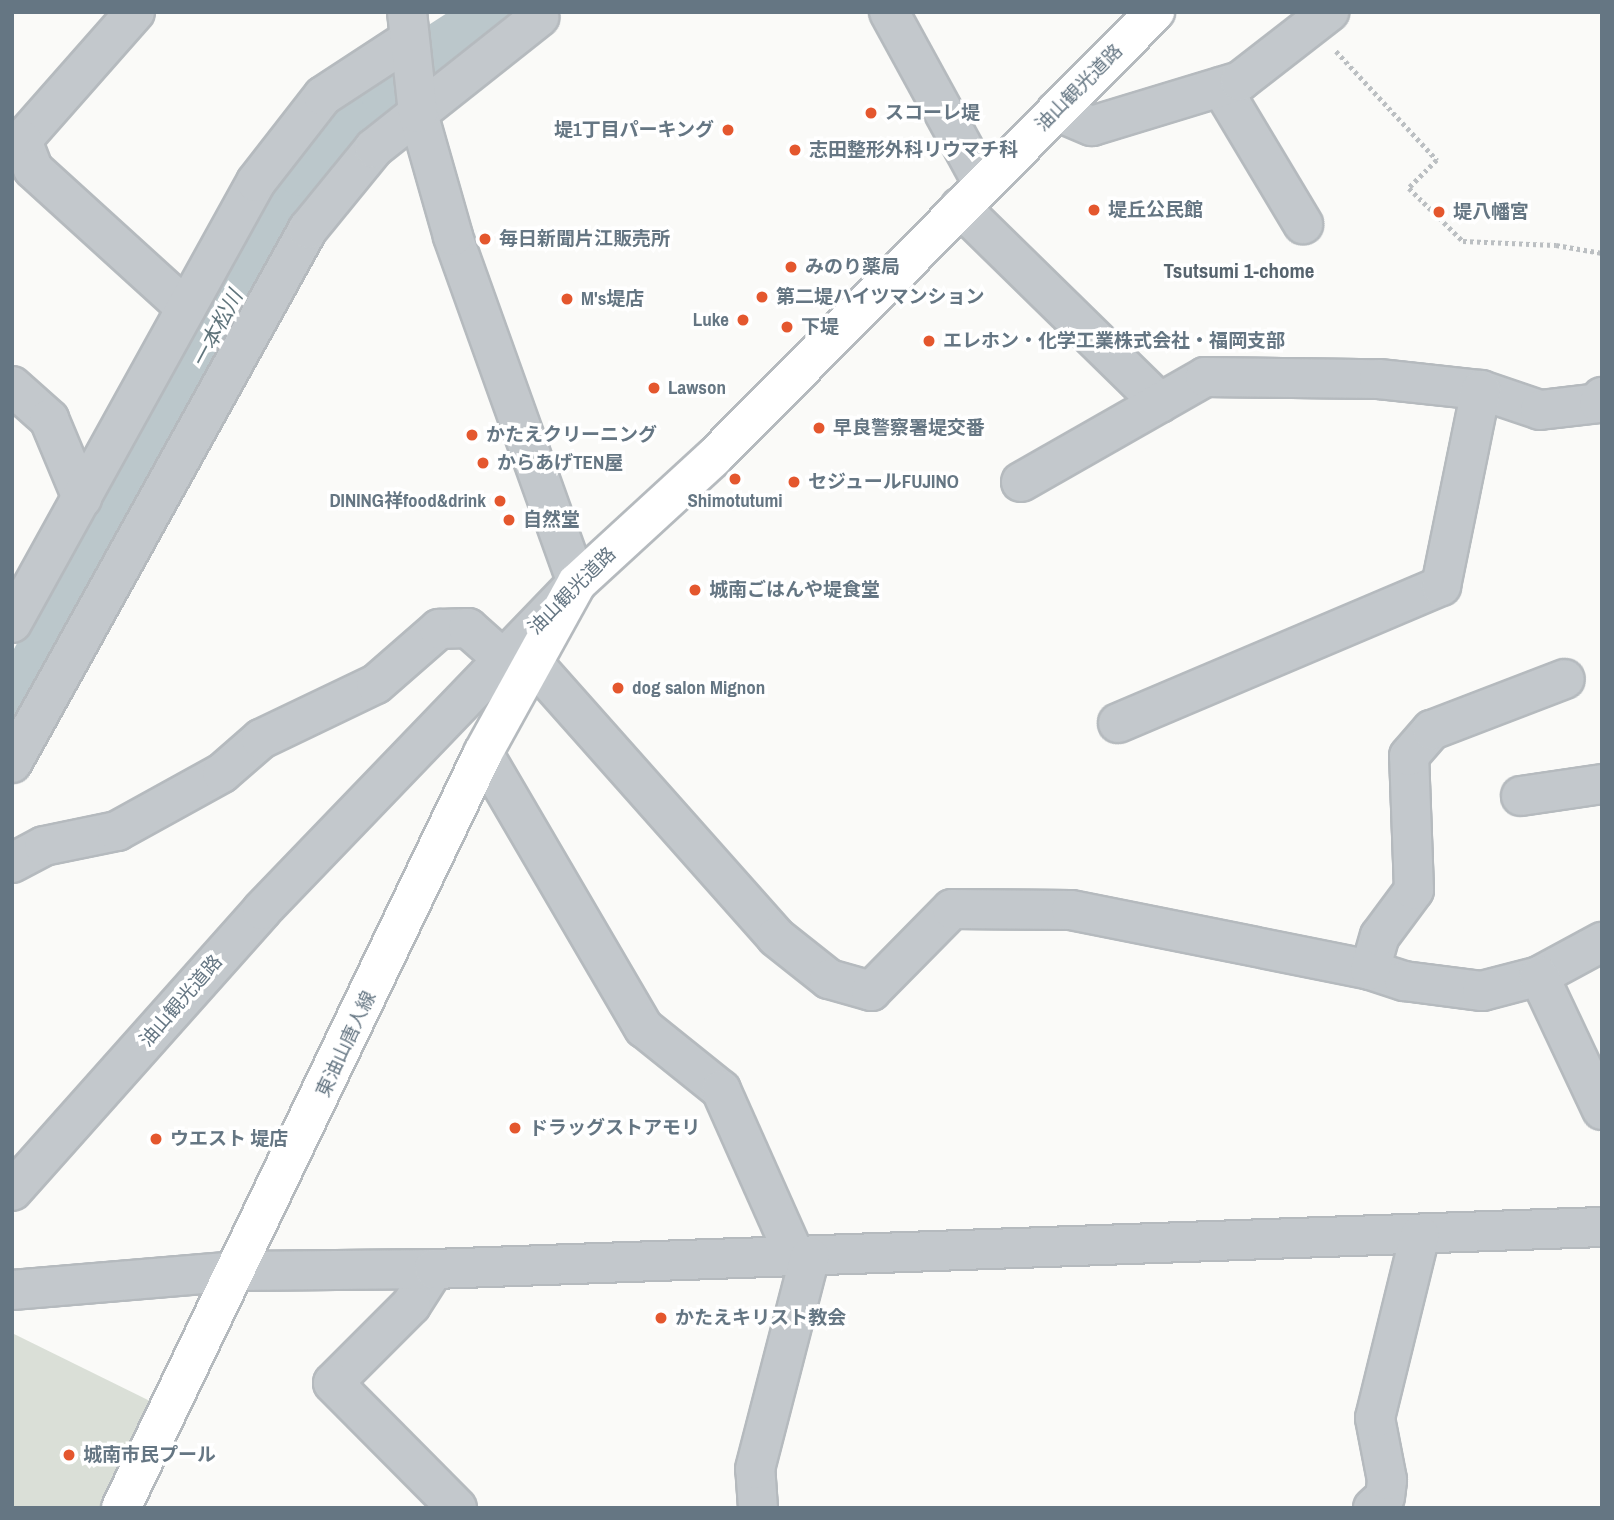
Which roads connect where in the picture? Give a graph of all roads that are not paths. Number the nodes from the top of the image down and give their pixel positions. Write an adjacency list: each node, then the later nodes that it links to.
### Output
1 (135, 12): 12 (street)
2 (889, 12): 10 (street)
3 (1155, 12): 9 (main road, 油山観光道路)
4 (539, 17): 8 (street)
5 (1321, 19): 7 (street)
6 (408, 37): 8 (street); 12 (street)
7 (1221, 87): 9 (street); 11 (street)
8 (417, 106): 20 (street); 26 (street)
9 (1056, 111): 10 (main road, 油山観光道路)
10 (972, 196): 16 (street); 20 (main road, 油山観光道路)
11 (1303, 224)
12 (186, 308): 18 (street)
13 (12, 386): 18 (street)
14 (1481, 390): 15 (street); 16 (street); 24 (street)
15 (1602, 397)
16 (1160, 403): 17 (street)
17 (1021, 482)
18 (82, 498): 19 (street)
19 (23, 575): 21 (street)
20 (577, 583): 22 (main road, 東油山唐人線)
21 (12, 623)
22 (519, 661): 25 (main road, 東油山唐人線); 29 (street); 31 (street); 34 (street, 油山観光道路)
23 (1565, 679): 31 (street)
24 (1118, 723)
25 (483, 753): 37 (street); 39 (main road, 東油山唐人線)
26 (12, 763)
27 (1602, 784): 28 (street)
28 (1521, 796)
29 (12, 863)
30 (1602, 942): 32 (street)
31 (1370, 970): 32 (street)
32 (1539, 976): 33 (street)
33 (1602, 1110)
34 (12, 1191)
35 (1602, 1227): 36 (street)
36 (1420, 1235): 37 (street); 44 (street)
37 (803, 1256): 38 (street); 43 (street)
38 (434, 1269): 39 (street); 42 (street)
39 (239, 1271): 40 (street); 41 (main road, 東油山唐人線)
40 (12, 1290)
41 (121, 1508)
42 (457, 1508)
43 (758, 1508)
44 (1373, 1508)

